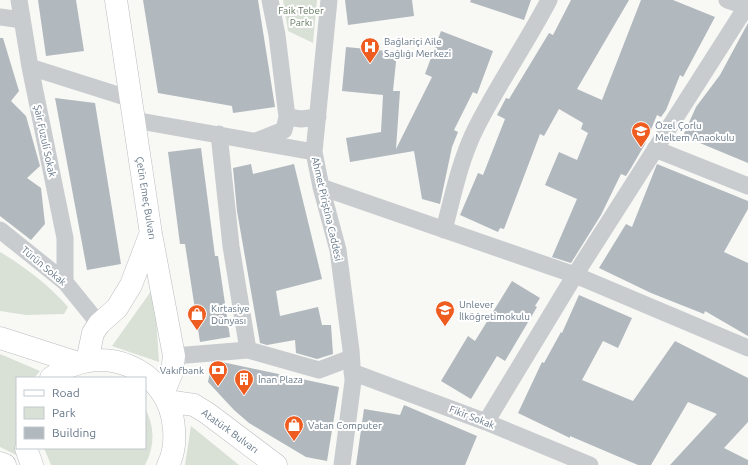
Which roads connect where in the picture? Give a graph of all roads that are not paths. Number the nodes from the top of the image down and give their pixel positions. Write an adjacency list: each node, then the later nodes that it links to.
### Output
1 (19, 0): 9 (street, Şair Fuzuli Sokak)
2 (116, 0): 11 (main road, Çetin Emeç Bulvarı)
3 (270, 0): 12 (street)
4 (329, 0): 13 (street, Ahmet Piriştina Caddesi)
5 (549, 0): 22 (street)
6 (727, 0): 7 (street)
7 (747, 6): 17 (street)
8 (0, 17): 9 (street)
9 (22, 20): 10 (street, Şair Fuzuli Sokak)
10 (30, 67): 11 (street); 25 (street, Şair Fuzuli Sokak)
11 (131, 99): 14 (main road, Çetin Emeç Bulvarı)
12 (287, 116): 13 (street); 16 (street)
13 (318, 117): 18 (street, Ahmet Piriştina Caddesi)
14 (134, 120): 15 (street); 23 (main road, Çetin Emeç Bulvarı)
15 (219, 134): 16 (street); 29 (street)
16 (256, 141): 18 (street)
17 (655, 149): 19 (street); 24 (street)
18 (314, 152): 20 (street, Ahmet Piriştina Caddesi)
19 (748, 186)
20 (321, 187): 22 (street); 32 (street, Ahmet Piriştina Caddesi)
21 (0, 230): 25 (street, Türün Sokak)
22 (444, 230): 24 (street)
23 (151, 234): 26 (main road); 30 (main road, Çetin Emeç Bulvarı)
24 (575, 275): 28 (street); 35 (street)
25 (65, 282): 26 (street, Türün Sokak)
26 (99, 324): 31 (main road)
27 (0, 338): 31 (main road)
28 (748, 348)
29 (248, 350): 30 (street); 32 (street, Fikir Sokak)
30 (174, 356): 34 (main road, Çetin Emeç Bulvarı)
31 (82, 362): 33 (main road); 34 (main road)
32 (352, 370): 35 (street, Fikir Sokak); 42 (street, Ahmet Piriştina Caddesi)
33 (52, 377)
34 (165, 398): 40 (main road); 41 (main road, Atatürk Bulvarı)
35 (486, 422): 43 (street, Fikir Sokak)
36 (26, 449): 39 (main road)
37 (0, 463): 38 (main road)
38 (5, 465)
39 (32, 465)
40 (168, 465)
41 (276, 465)
42 (342, 465)
43 (590, 465)

